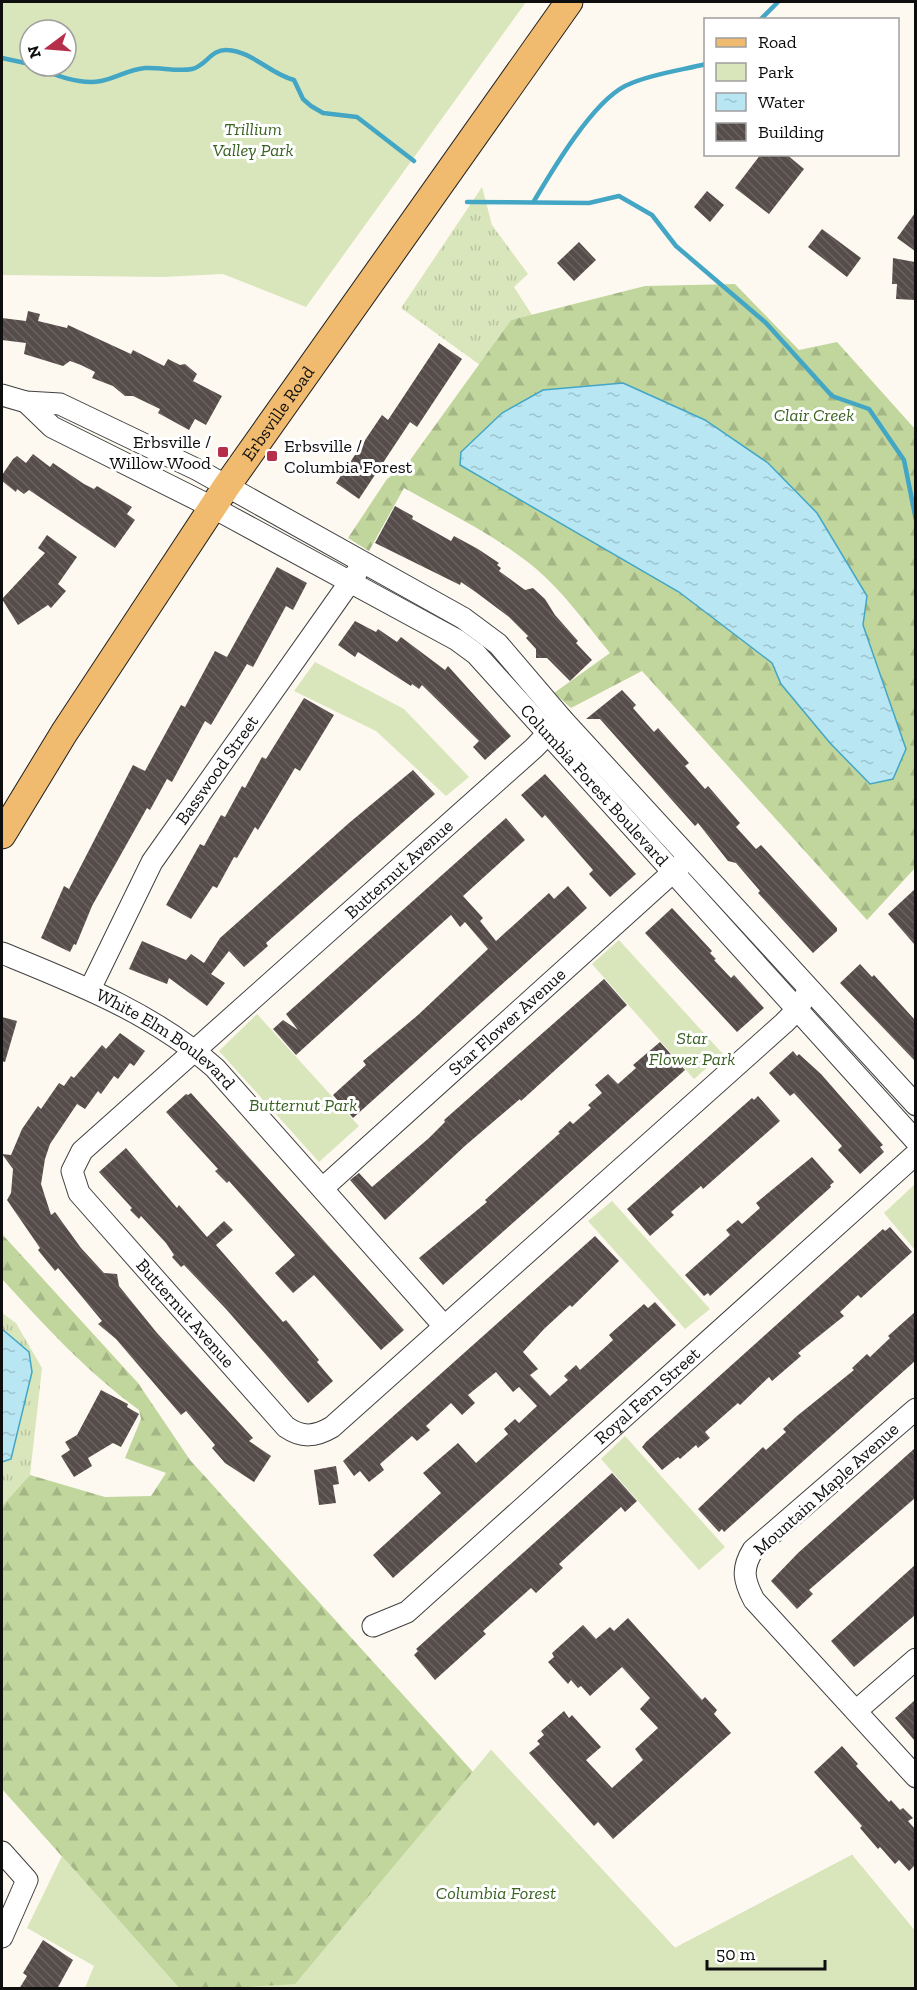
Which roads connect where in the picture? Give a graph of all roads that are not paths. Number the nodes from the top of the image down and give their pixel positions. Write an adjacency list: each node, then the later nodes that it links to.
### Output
1 (569, 2): 3 (main road, Erbsville Road)
2 (3, 398): 3 (street)
3 (219, 497): 4 (street, Columbia Forest Boulevard); 5 (street, Columbia Forest Boulevard); 7 (main road, Erbsville Road)
4 (363, 564): 5 (street, Basswood Street); 6 (street, Columbia Forest Boulevard)
5 (350, 582): 6 (street, Columbia Forest Boulevard); 12 (street, Basswood Street)
6 (556, 726): 8 (street, Columbia Forest Boulevard); 9 (street, Columbia Forest Boulevard); 14 (street, Butternut Avenue)
7 (2, 835)
8 (690, 856): 9 (street, Star Flower Avenue); 11 (street, Columbia Forest Boulevard)
9 (674, 872): 13 (street, Columbia Forest Boulevard); 18 (street, Star Flower Avenue)
10 (2, 954): 12 (street, White Elm Boulevard)
11 (809, 988): 13 (street, Butternut Avenue); 15 (street, Columbia Forest Boulevard)
12 (90, 989): 14 (street, White Elm Boulevard)
13 (798, 1009): 16 (street, Columbia Forest Boulevard); 19 (street, Butternut Avenue)
14 (196, 1051): 18 (street, White Elm Boulevard); 19 (street, Butternut Avenue)
15 (915, 1105)
16 (915, 1141)
17 (915, 1154): 21 (street, Royal Fern Street)
18 (323, 1188): 19 (street, White Elm Boulevard)
19 (444, 1326)
20 (915, 1409): 23 (street, Mountain Maple Avenue)
21 (372, 1626)
22 (915, 1659): 23 (street)
23 (856, 1711): 24 (street, Mountain Maple Avenue)
24 (915, 1777)
25 (2, 1852): 26 (street)
26 (2, 1937)

